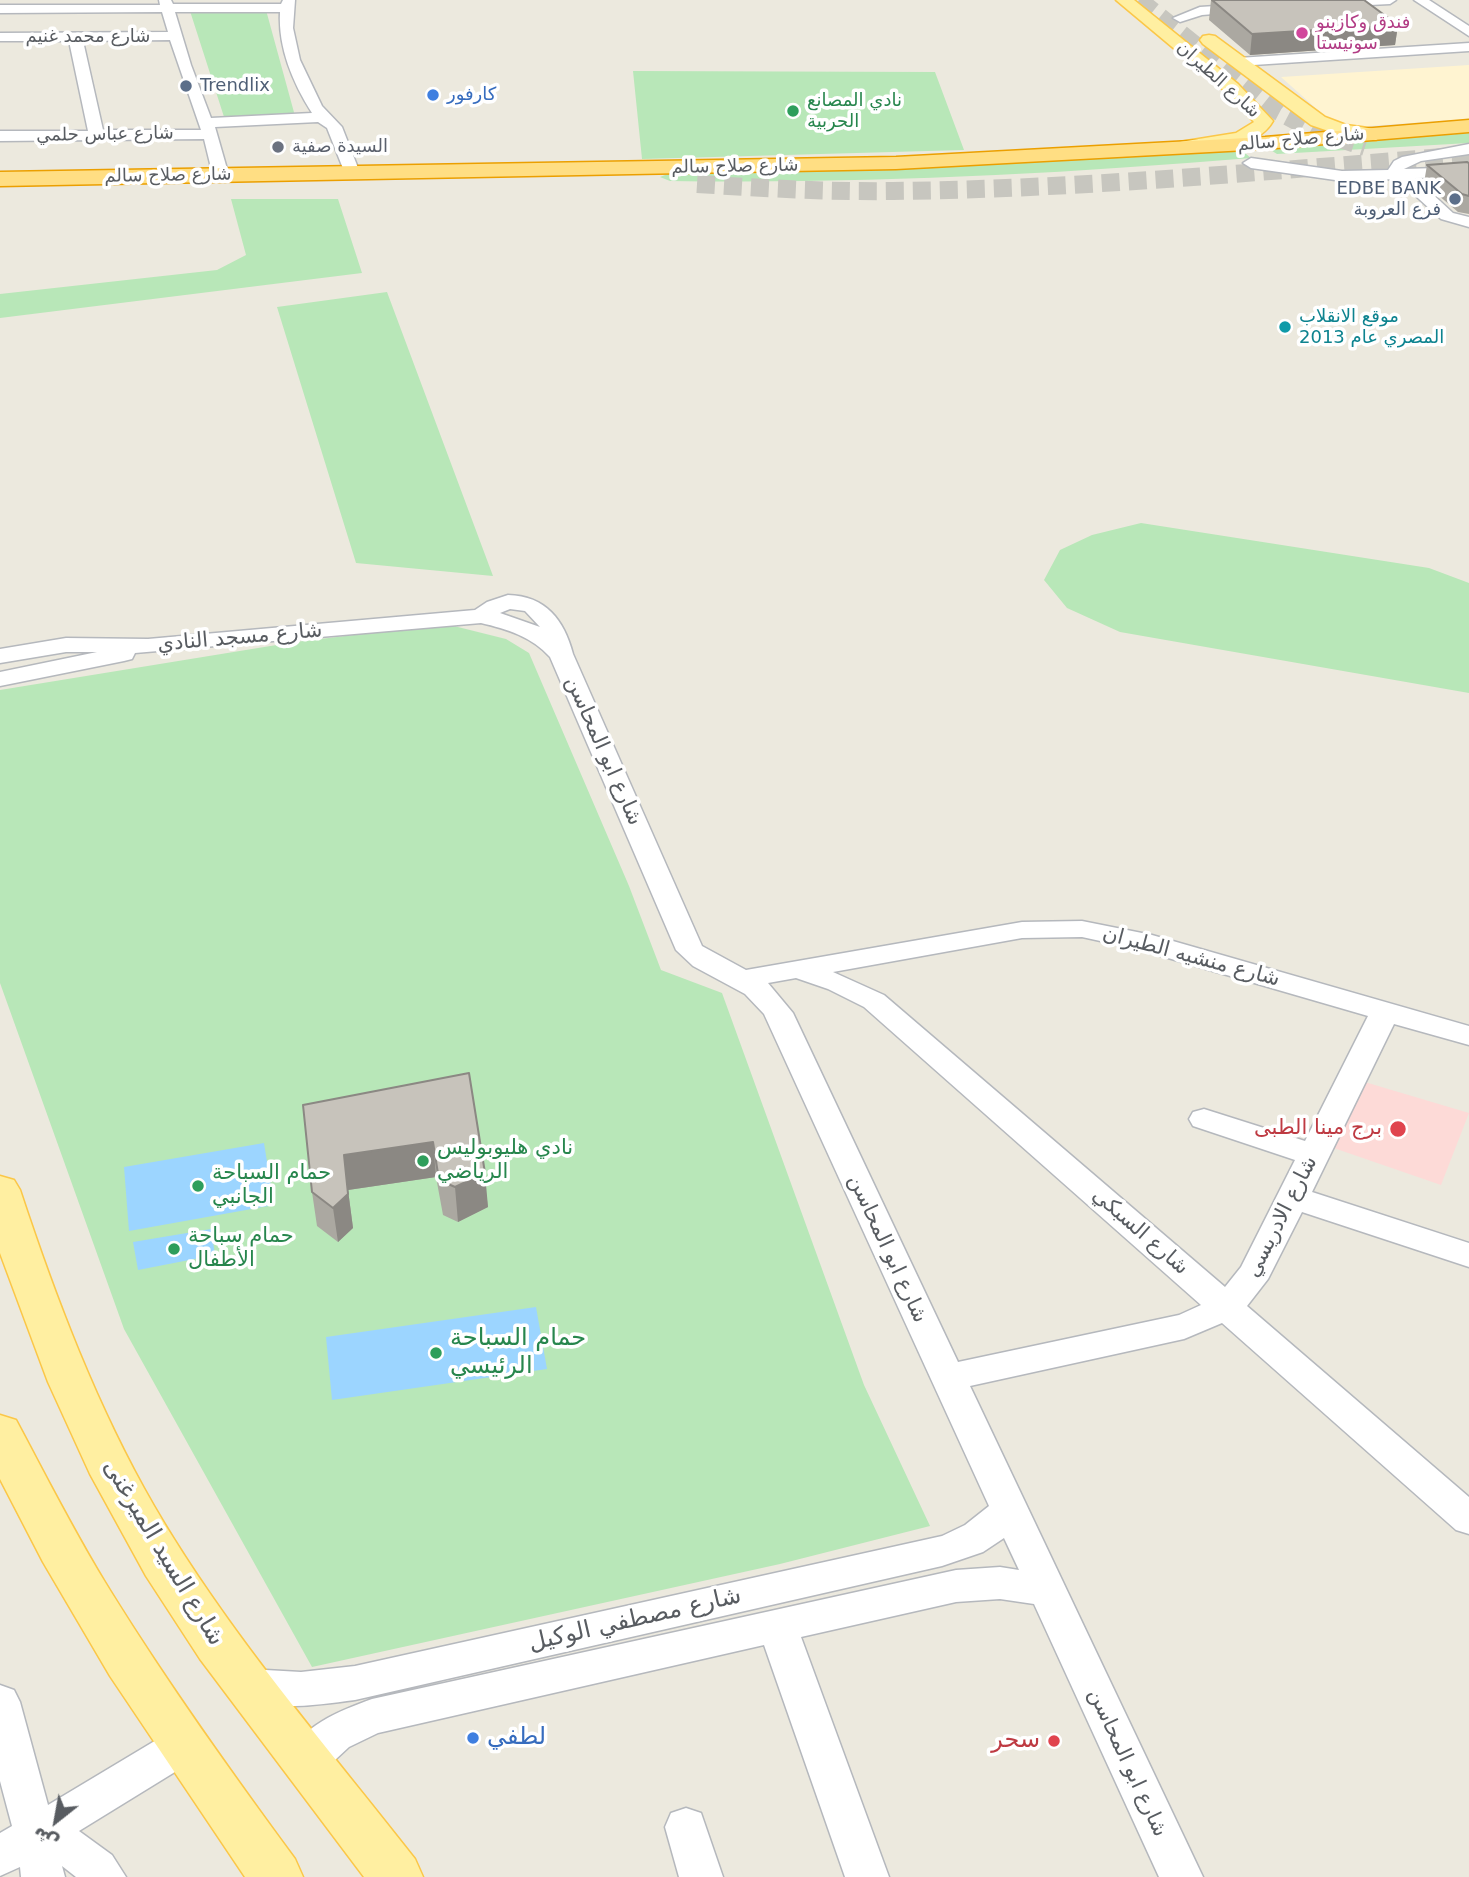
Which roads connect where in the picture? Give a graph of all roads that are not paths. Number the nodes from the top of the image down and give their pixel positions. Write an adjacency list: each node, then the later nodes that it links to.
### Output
1 (1124, 0): 18 (main road, شارع الطيران)
2 (1390, 0): 7 (street)
3 (1420, 0): 10 (street)
4 (166, 4): 5 (street); 8 (street); 11 (street)
5 (284, 4): 19 (street)
6 (1261, 4): 9 (street)
7 (1316, 4)
8 (0, 9)
9 (1184, 10): 16 (main road, شارع الطيران)
10 (1469, 32)
11 (176, 36): 13 (street, شارع محمد غنيم); 21 (street)
12 (0, 37): 13 (street, شارع محمد غنيم)
13 (75, 37): 22 (street)
14 (1469, 47): 16 (street)
15 (1469, 59): 16 (street)
16 (1252, 65): 17 (main road, شارع الطيران)
17 (1297, 107): 18 (main road); 24 (main road, شارع الطيران)
18 (1261, 116): 26 (main road, شارع الطيران)
19 (324, 119): 21 (street, شارع عباس حلمي); 30 (street); 31 (street)
20 (1469, 126): 24 (highway, شارع صلاح سالم)
21 (208, 129): 22 (street, شارع عباس حلمي); 33 (street)
22 (96, 135): 23 (street, شارع عباس حلمي)
23 (0, 136)
24 (1372, 143): 25 (highway, شارع صلاح سالم); 26 (highway, شارع صلاح سالم); 27 (highway, شارع صلاح سالم)
25 (1469, 148): 32 (street)
26 (1167, 149): 34 (highway, شارع صلاح سالم)
27 (1251, 163): 28 (highway, شارع صلاح سالم); 32 (street)
28 (1181, 169)
29 (1469, 172): 32 (street)
30 (352, 173): 31 (highway, شارع صلاح سالم); 34 (highway, شارع صلاح سالم)
31 (309, 174): 33 (highway, شارع صلاح سالم)
32 (1398, 175): 38 (street)
33 (221, 176): 35 (highway, شارع صلاح سالم)
34 (640, 176): 36 (highway, شارع صلاح سالم); 37 (highway, شارع صلاح سالم)
35 (0, 178)
36 (937, 182)
37 (0, 188)
38 (1469, 222)
39 (515, 616): 40 (street, شارع ابو المحاسن); 42 (street, شارع ابو المحاسن); 42 (street, شارع ابو المحاسن)
40 (481, 617): 41 (street, شارع مسجد النادي)
41 (148, 646): 43 (street, شارع مسجد النادي); 44 (street)
42 (561, 654): 46 (street, شارع ابو المحاسن)
43 (0, 656)
44 (0, 679)
45 (797, 969): 46 (street, شارع منشيه الطيران); 47 (street, شارع منشيه الطيران); 54 (street, شارع السبكي)
46 (743, 979): 55 (street, شارع ابو المحاسن)
47 (1385, 1012): 48 (street, شارع منشيه الطيران); 50 (street, شارع الادريسي)
48 (1469, 1036)
49 (1204, 1119): 50 (street)
50 (1314, 1155): 52 (street, شارع الادريسي)
51 (0, 1190): 61 (main road, شارع السيد الميرغنى)
52 (1293, 1197): 53 (street); 54 (street, شارع الادريسي)
53 (1469, 1255)
54 (1226, 1306): 55 (street, شارع الادريسي); 58 (street, شارع السبكي)
55 (946, 1378): 57 (street, شارع ابو المحاسن)
56 (0, 1432): 63 (main road)
57 (1008, 1510): 59 (street, شارع ابو المحاسن); 61 (street, شارع مصطفي الوكيل)
58 (1469, 1519)
59 (1045, 1590): 60 (street, شارع مصطفي الوكيل); 74 (street, شارع ابو المحاسن)
60 (777, 1626): 64 (street, شارع مصطفي الوكيل); 73 (street)
61 (248, 1686): 64 (main road, شارع السيد الميرغنى)
62 (0, 1702): 66 (street)
63 (182, 1745): 66 (street); 70 (main road)
64 (306, 1760): 71 (main road, شارع السيد الميرغنى)
65 (686, 1827): 72 (street)
66 (36, 1835): 67 (street); 68 (street); 69 (street)
67 (0, 1856)
68 (43, 1877)
69 (104, 1877)
70 (276, 1877)
71 (396, 1877)
72 (701, 1877)
73 (867, 1877)
74 (1181, 1877)

